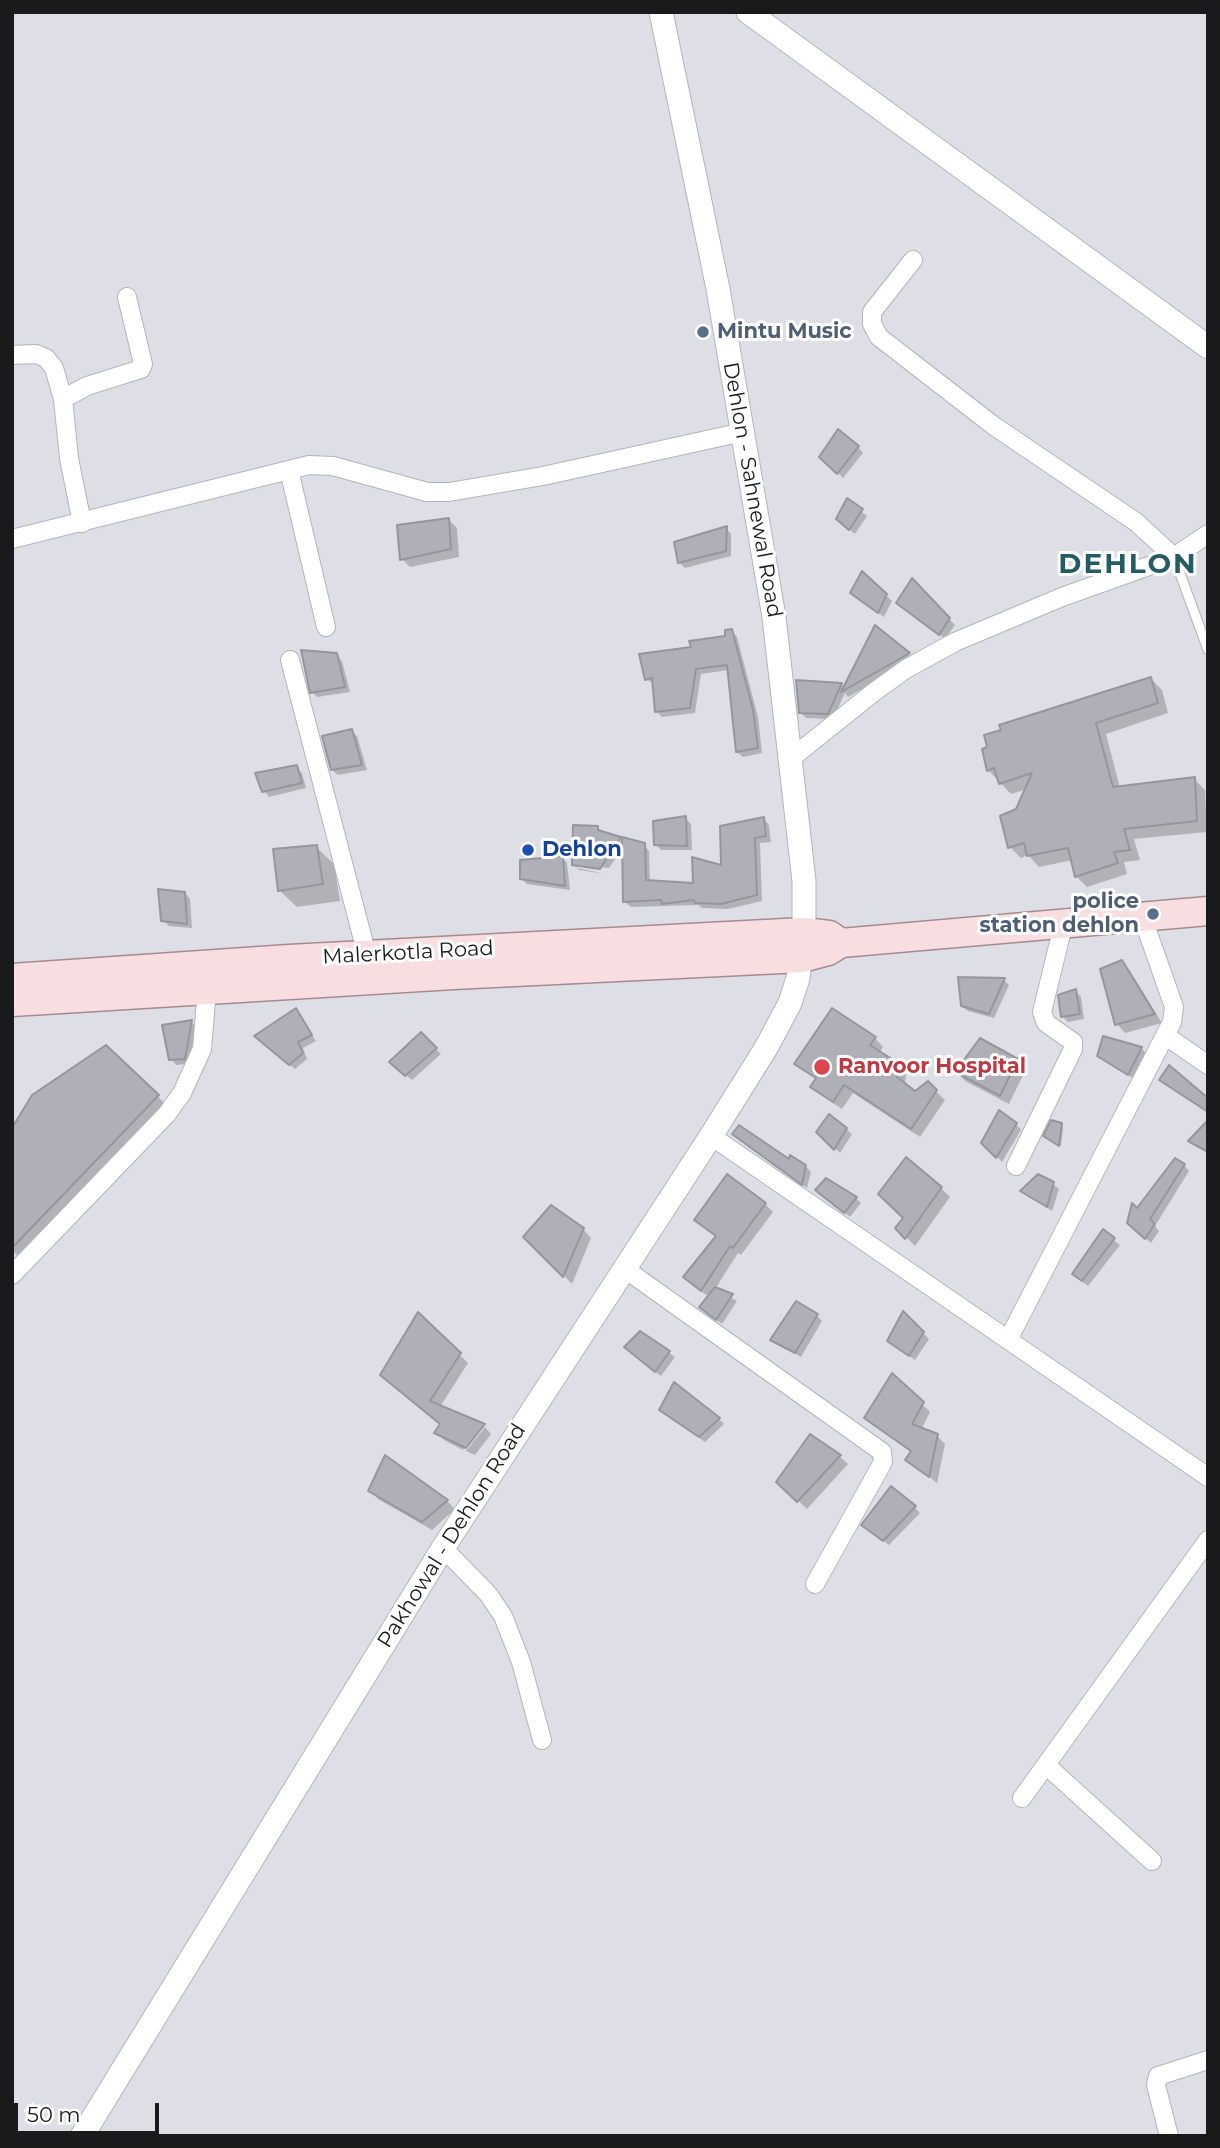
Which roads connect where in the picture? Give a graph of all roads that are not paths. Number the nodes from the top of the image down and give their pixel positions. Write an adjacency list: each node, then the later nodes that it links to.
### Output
1 (662, 12): 8 (street, Dehlon - Sahnewal Road)
2 (748, 12): 5 (street)
3 (914, 260): 13 (street)
4 (127, 297): 7 (street)
5 (1208, 347)
6 (12, 355): 7 (street)
7 (63, 399): 10 (street)
8 (743, 432): 9 (street); 17 (street, Dehlon - Sahnewal Road)
9 (289, 470): 10 (street); 14 (street)
10 (82, 523): 12 (street)
11 (1208, 534): 13 (street)
12 (12, 539)
13 (1174, 557): 15 (lane); 17 (street)
14 (326, 627)
15 (1208, 650)
16 (290, 660): 22 (street)
17 (789, 760): 21 (street, Dehlon - Sahnewal Road)
18 (1208, 911): 19 (main road)
19 (1142, 916): 20 (main road); 26 (street)
20 (1064, 922): 21 (main road); 29 (street)
21 (803, 945): 22 (main road, Malerkotla Road); 24 (main road, Malerkotla Road); 28 (street, Pakhowal - Dehlon Road)
22 (367, 955): 23 (main road, Malerkotla Road)
23 (12, 978)
24 (207, 989): 25 (main road, Malerkotla Road); 31 (street)
25 (12, 1002)
26 (1166, 1036): 27 (street); 32 (street)
27 (1208, 1065)
28 (711, 1136): 30 (street, Pakhowal - Dehlon Road); 32 (street)
29 (1016, 1166)
30 (625, 1269): 35 (street, Pakhowal - Dehlon Road); 36 (street)
31 (12, 1275)
32 (1009, 1338): 33 (street)
33 (1208, 1477)
34 (1208, 1541): 38 (street)
35 (443, 1548): 37 (street); 42 (street, Pakhowal - Dehlon Road)
36 (815, 1584)
37 (542, 1740)
38 (1047, 1766): 39 (street); 40 (street)
39 (1022, 1798)
40 (1152, 1861)
41 (1208, 2060): 43 (street)
42 (82, 2136)
43 (1169, 2136)

